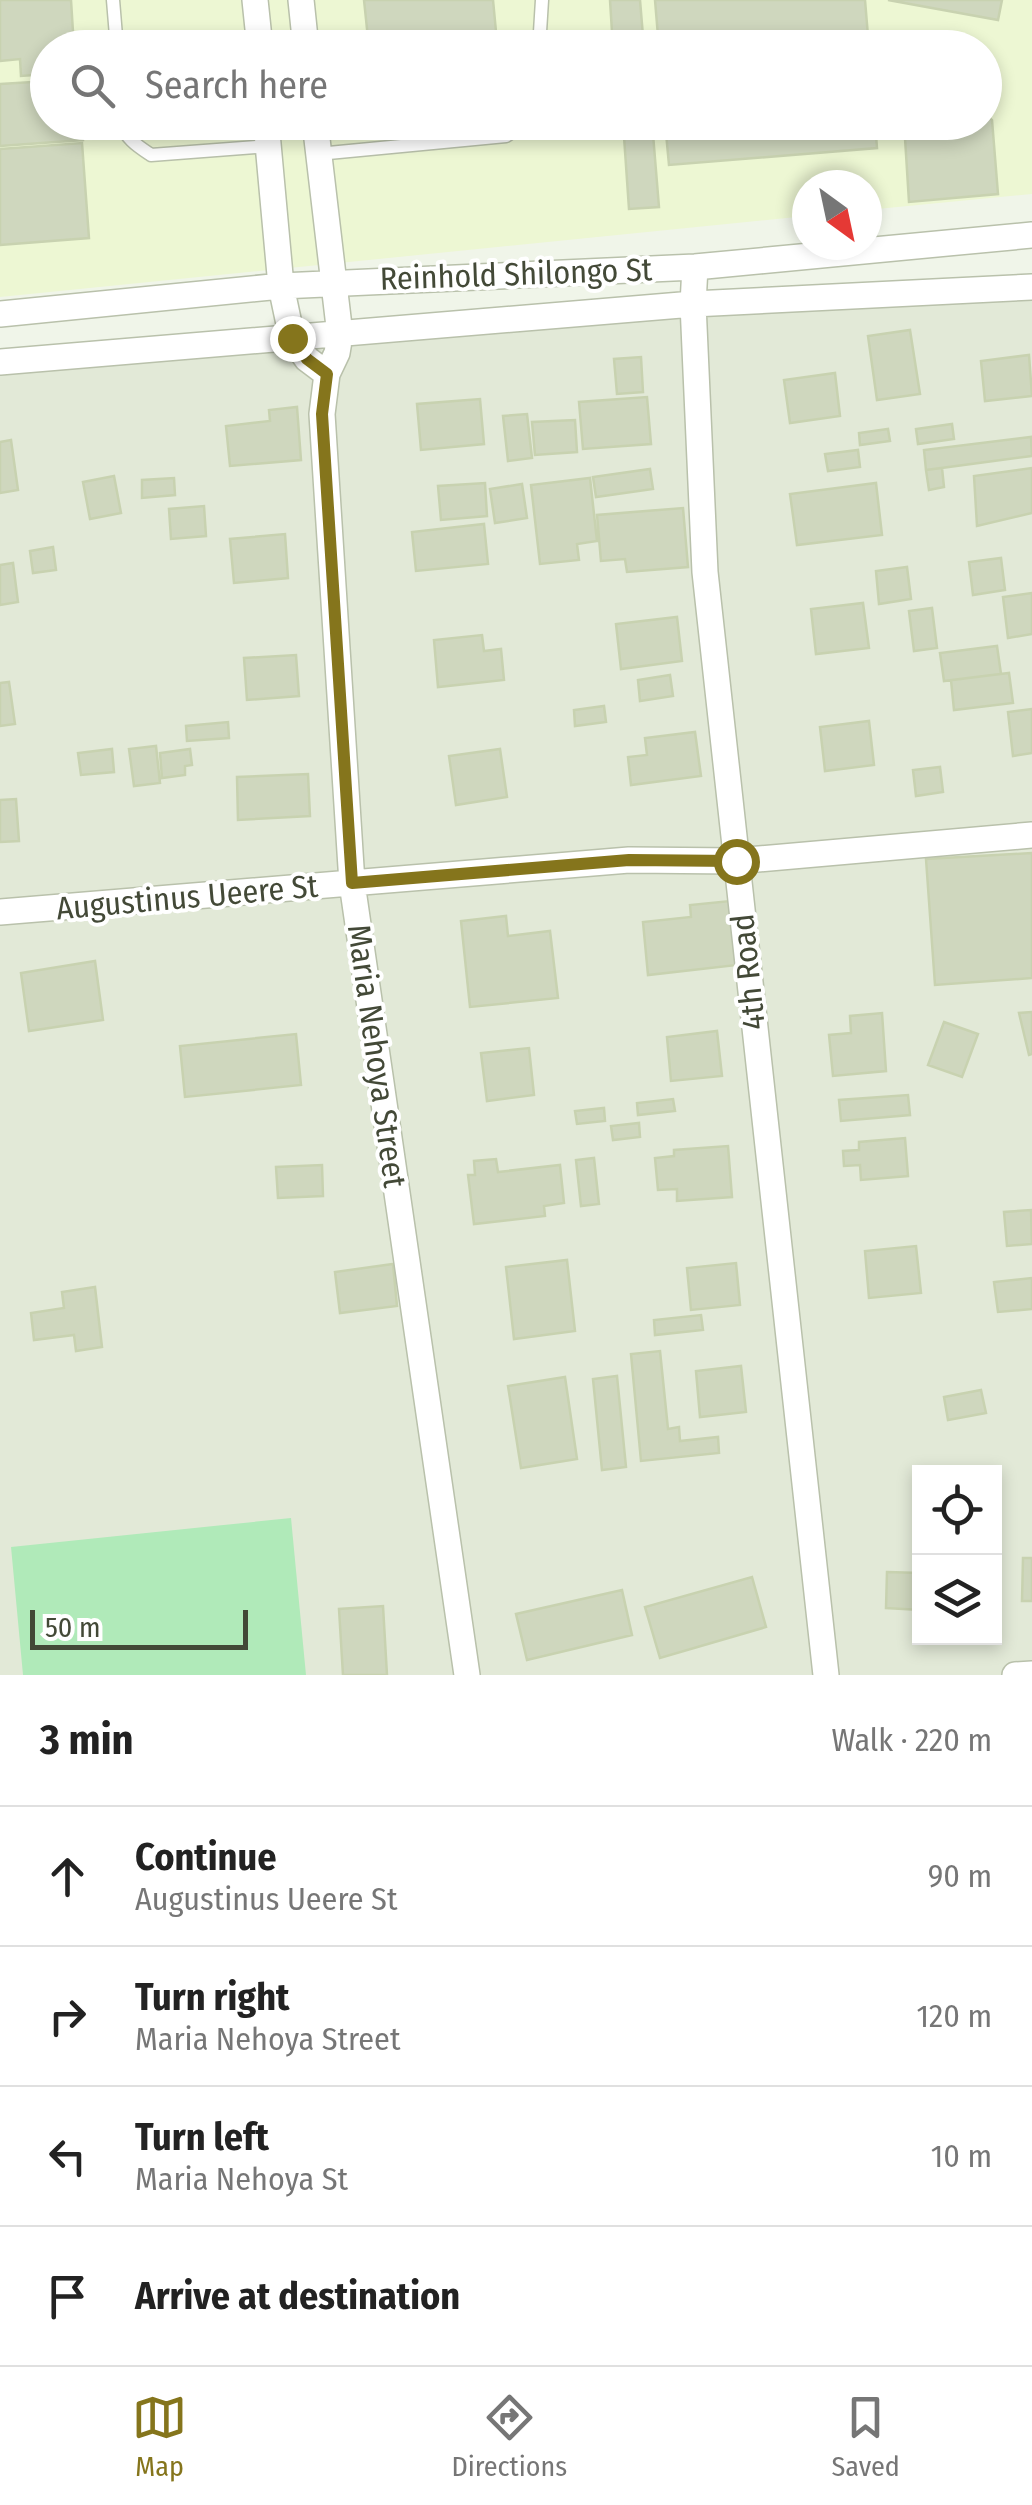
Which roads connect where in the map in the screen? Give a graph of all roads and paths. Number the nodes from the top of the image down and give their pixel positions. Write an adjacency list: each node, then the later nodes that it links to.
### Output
1 (114, 0): 5 (lane)
2 (255, 0): 6 (street)
3 (301, 0): 7 (street)
4 (542, 0): 8 (lane)
5 (116, 30)
6 (258, 30)
7 (304, 30)
8 (541, 30)
9 (132, 140): 10 (lane)
10 (235, 140)
11 (269, 140): 18 (street)
12 (316, 140): 14 (street)
13 (464, 140): 14 (lane)
14 (318, 154): 17 (street)
15 (1032, 235): 16 (street, Reinhold Shilongo St)
16 (696, 267): 17 (street, Reinhold Shilongo St); 20 (street, 4th Road)
17 (332, 282): 18 (street, Reinhold Shilongo St); 22 (street)
18 (282, 286): 21 (street, Reinhold Shilongo St); 23 (street)
19 (1032, 288): 20 (street, Reinhold Shilongo St)
20 (693, 304): 22 (street, Reinhold Shilongo St); 27 (street, 4th Road)
21 (0, 314)
22 (340, 335): 23 (street, Reinhold Shilongo St); 25 (street, Maria Nehoya Street)
23 (292, 338): 24 (street, Reinhold Shilongo St); 25 (street)
24 (0, 362)
25 (327, 374): 28 (street, Maria Nehoya Street)
26 (1032, 834): 27 (street, Augustinus Ueere St)
27 (736, 861): 28 (street, Augustinus Ueere St); 32 (street, 4th Road)
28 (352, 883): 29 (street, Augustinus Ueere St); 31 (street, Maria Nehoya Street)
29 (0, 912)
30 (1032, 1674): 33 (street)
31 (467, 1675)
32 (826, 1675)
33 (1015, 1675)

